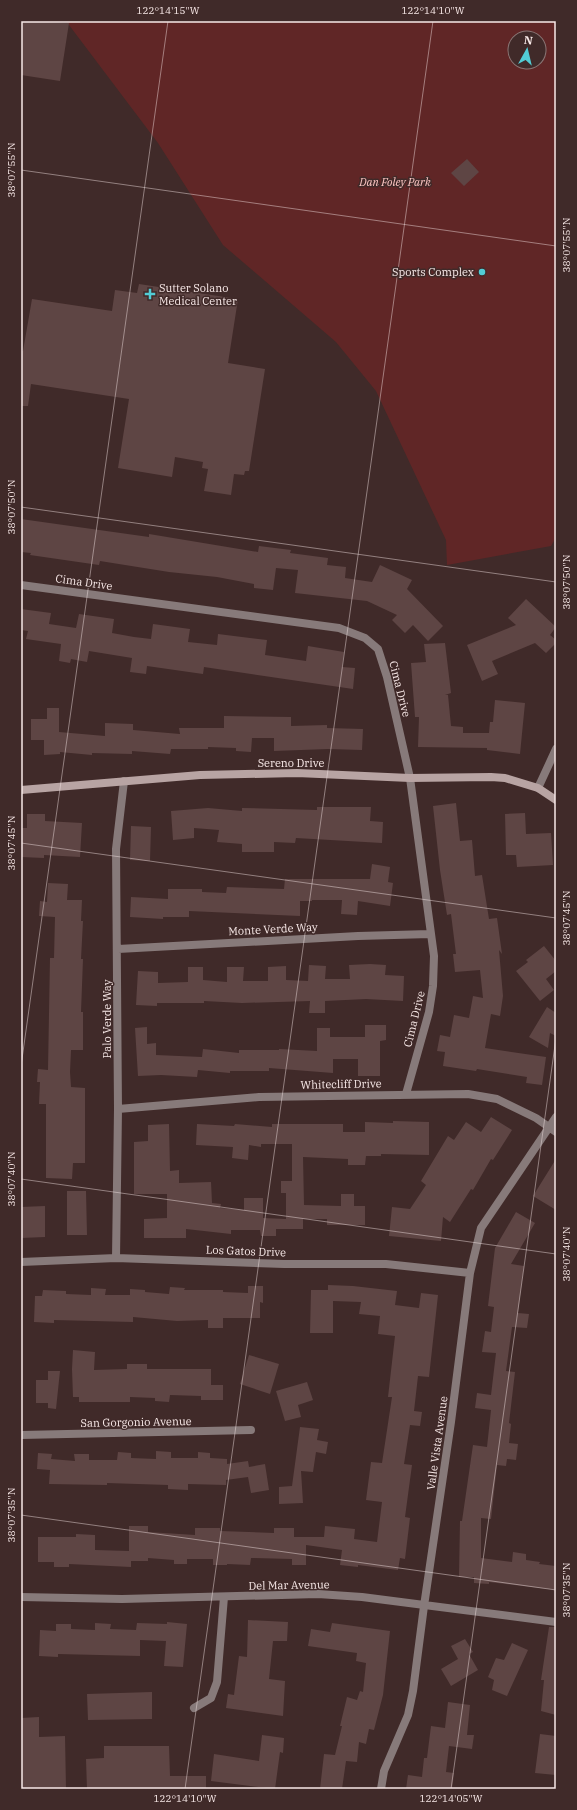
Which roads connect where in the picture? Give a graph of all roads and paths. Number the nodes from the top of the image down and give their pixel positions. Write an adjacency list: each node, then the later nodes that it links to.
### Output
1 (21, 585): 3 (street, Cima Drive)
2 (556, 749): 5 (street)
3 (410, 778): 4 (street, Sereno Drive); 5 (street, Sereno Drive); 8 (street, Cima Drive)
4 (124, 781): 6 (street, Sereno Drive); 9 (street, Palo Verde Way)
5 (538, 788): 7 (street, Sereno Drive)
6 (21, 790)
7 (556, 800)
8 (430, 934): 9 (street, Monte Verde Way); 10 (street, Cima Drive)
9 (118, 948): 11 (street, Palo Verde Way)
10 (406, 1094): 11 (street, Whitecliff Drive); 13 (street, Whitecliff Drive)
11 (118, 1109): 14 (street, Palo Verde Way)
12 (556, 1117): 13 (street, Valle Vista Avenue)
13 (552, 1129): 16 (street, Valle Vista Avenue)
14 (116, 1258): 15 (street, Los Gatos Drive); 16 (street, Los Gatos Drive)
15 (21, 1262)
16 (470, 1273): 21 (street, Valle Vista Avenue)
17 (251, 1430): 18 (street, San Gorgonio Avenue)
18 (21, 1435)
19 (21, 1597): 20 (street, Del Mar Avenue)
20 (224, 1597): 21 (street, Del Mar Avenue); 23 (street)
21 (424, 1606): 22 (street, Del Mar Avenue); 24 (street, Valle Vista Avenue)
22 (556, 1622)
23 (194, 1708)
24 (382, 1789)

